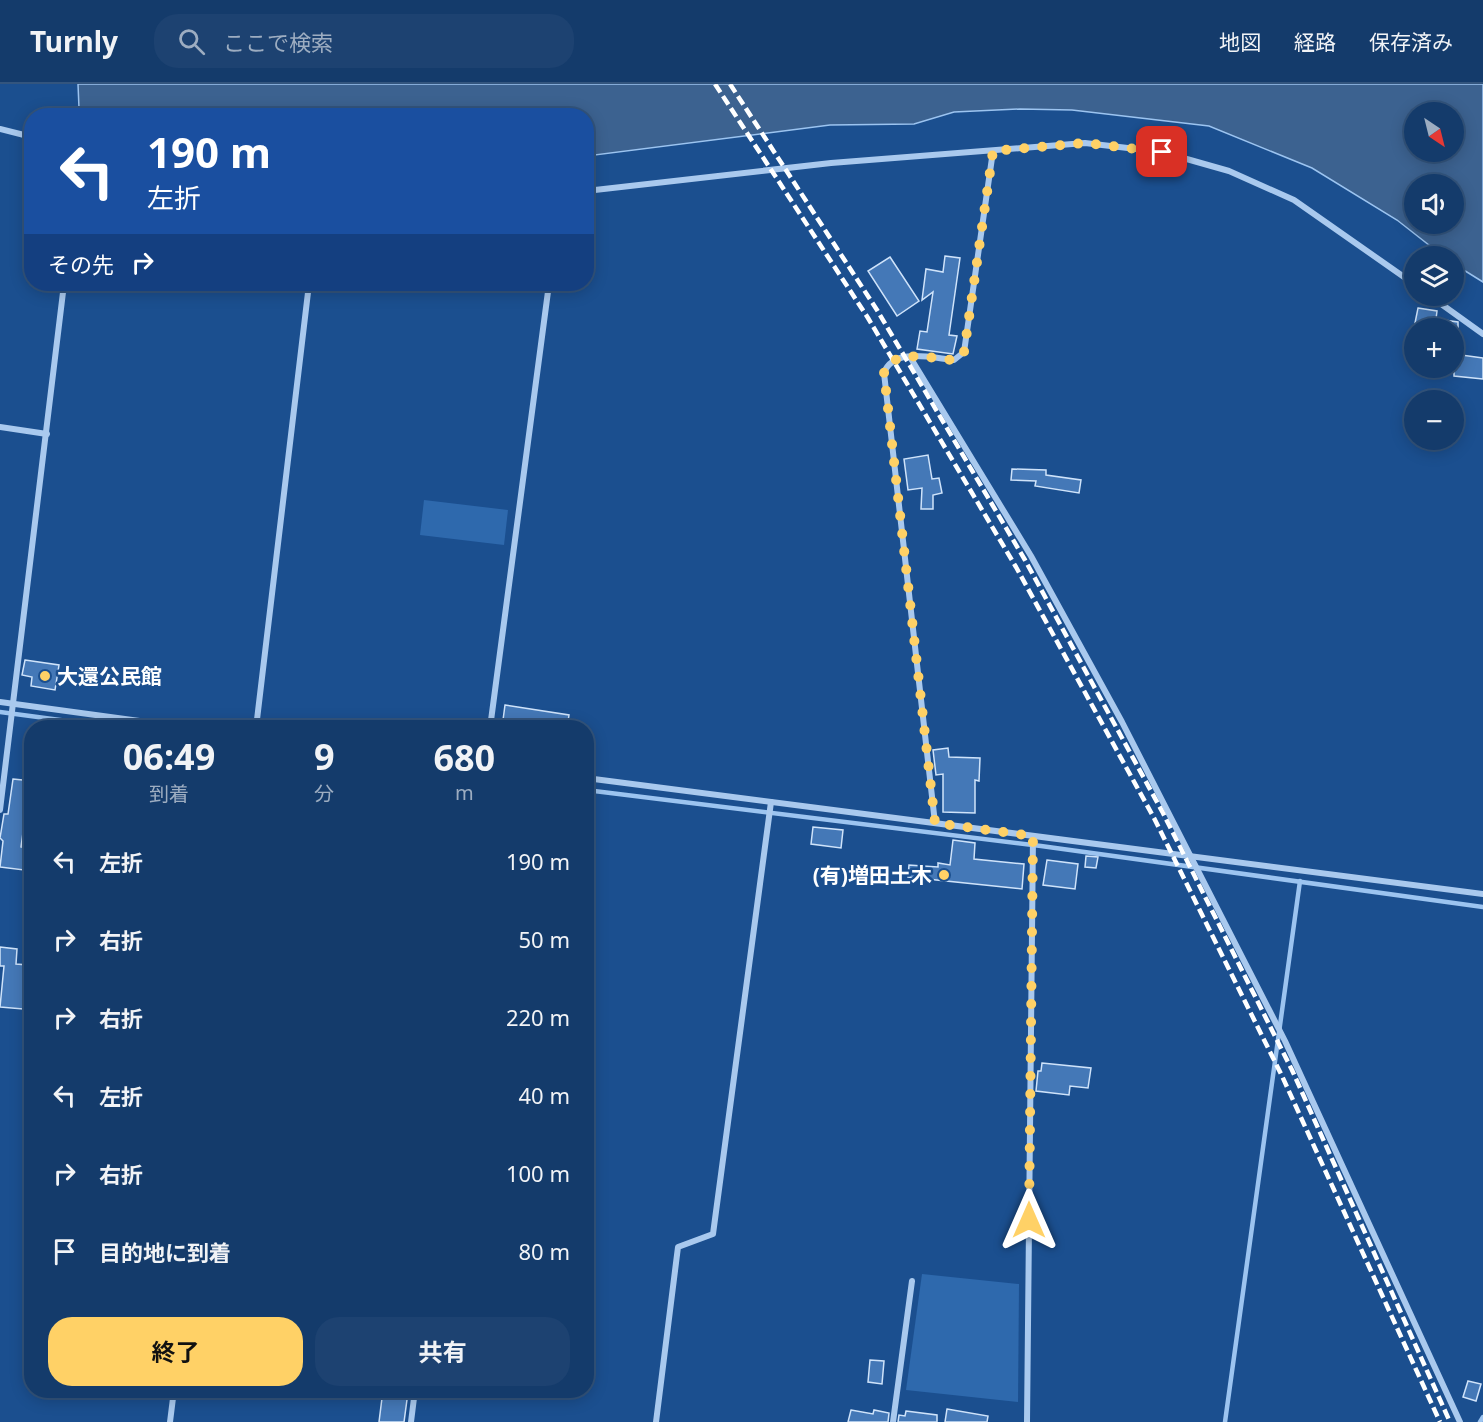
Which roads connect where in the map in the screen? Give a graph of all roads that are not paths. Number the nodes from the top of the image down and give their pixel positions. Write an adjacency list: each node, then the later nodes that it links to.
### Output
1 (0, 129): 2 (street)
2 (24, 135)
3 (993, 151): 4 (street); 5 (street); 11 (street)
4 (594, 190)
5 (1404, 277)
6 (63, 291): 13 (street)
7 (308, 291): 17 (street)
8 (548, 291): 18 (street)
9 (1444, 306): 10 (street)
10 (1483, 334)
11 (910, 357): 22 (street); 24 (street)
12 (0, 427): 13 (street)
13 (47, 434): 15 (street)
14 (0, 702): 15 (street)
15 (13, 705): 16 (street); 21 (street)
16 (129, 720)
17 (257, 720)
18 (491, 720)
19 (594, 779): 20 (street)
20 (771, 804): 22 (street); 31 (street)
21 (0, 810)
22 (935, 823): 23 (street)
23 (1032, 838): 24 (street); 33 (street)
24 (1191, 858): 25 (street); 34 (street)
25 (1483, 894)
26 (912, 1281): 32 (street)
27 (173, 1398): 29 (street)
28 (414, 1398): 30 (street)
29 (170, 1422)
30 (411, 1422)
31 (656, 1422)
32 (893, 1422)
33 (1027, 1422)
34 (1460, 1422)

